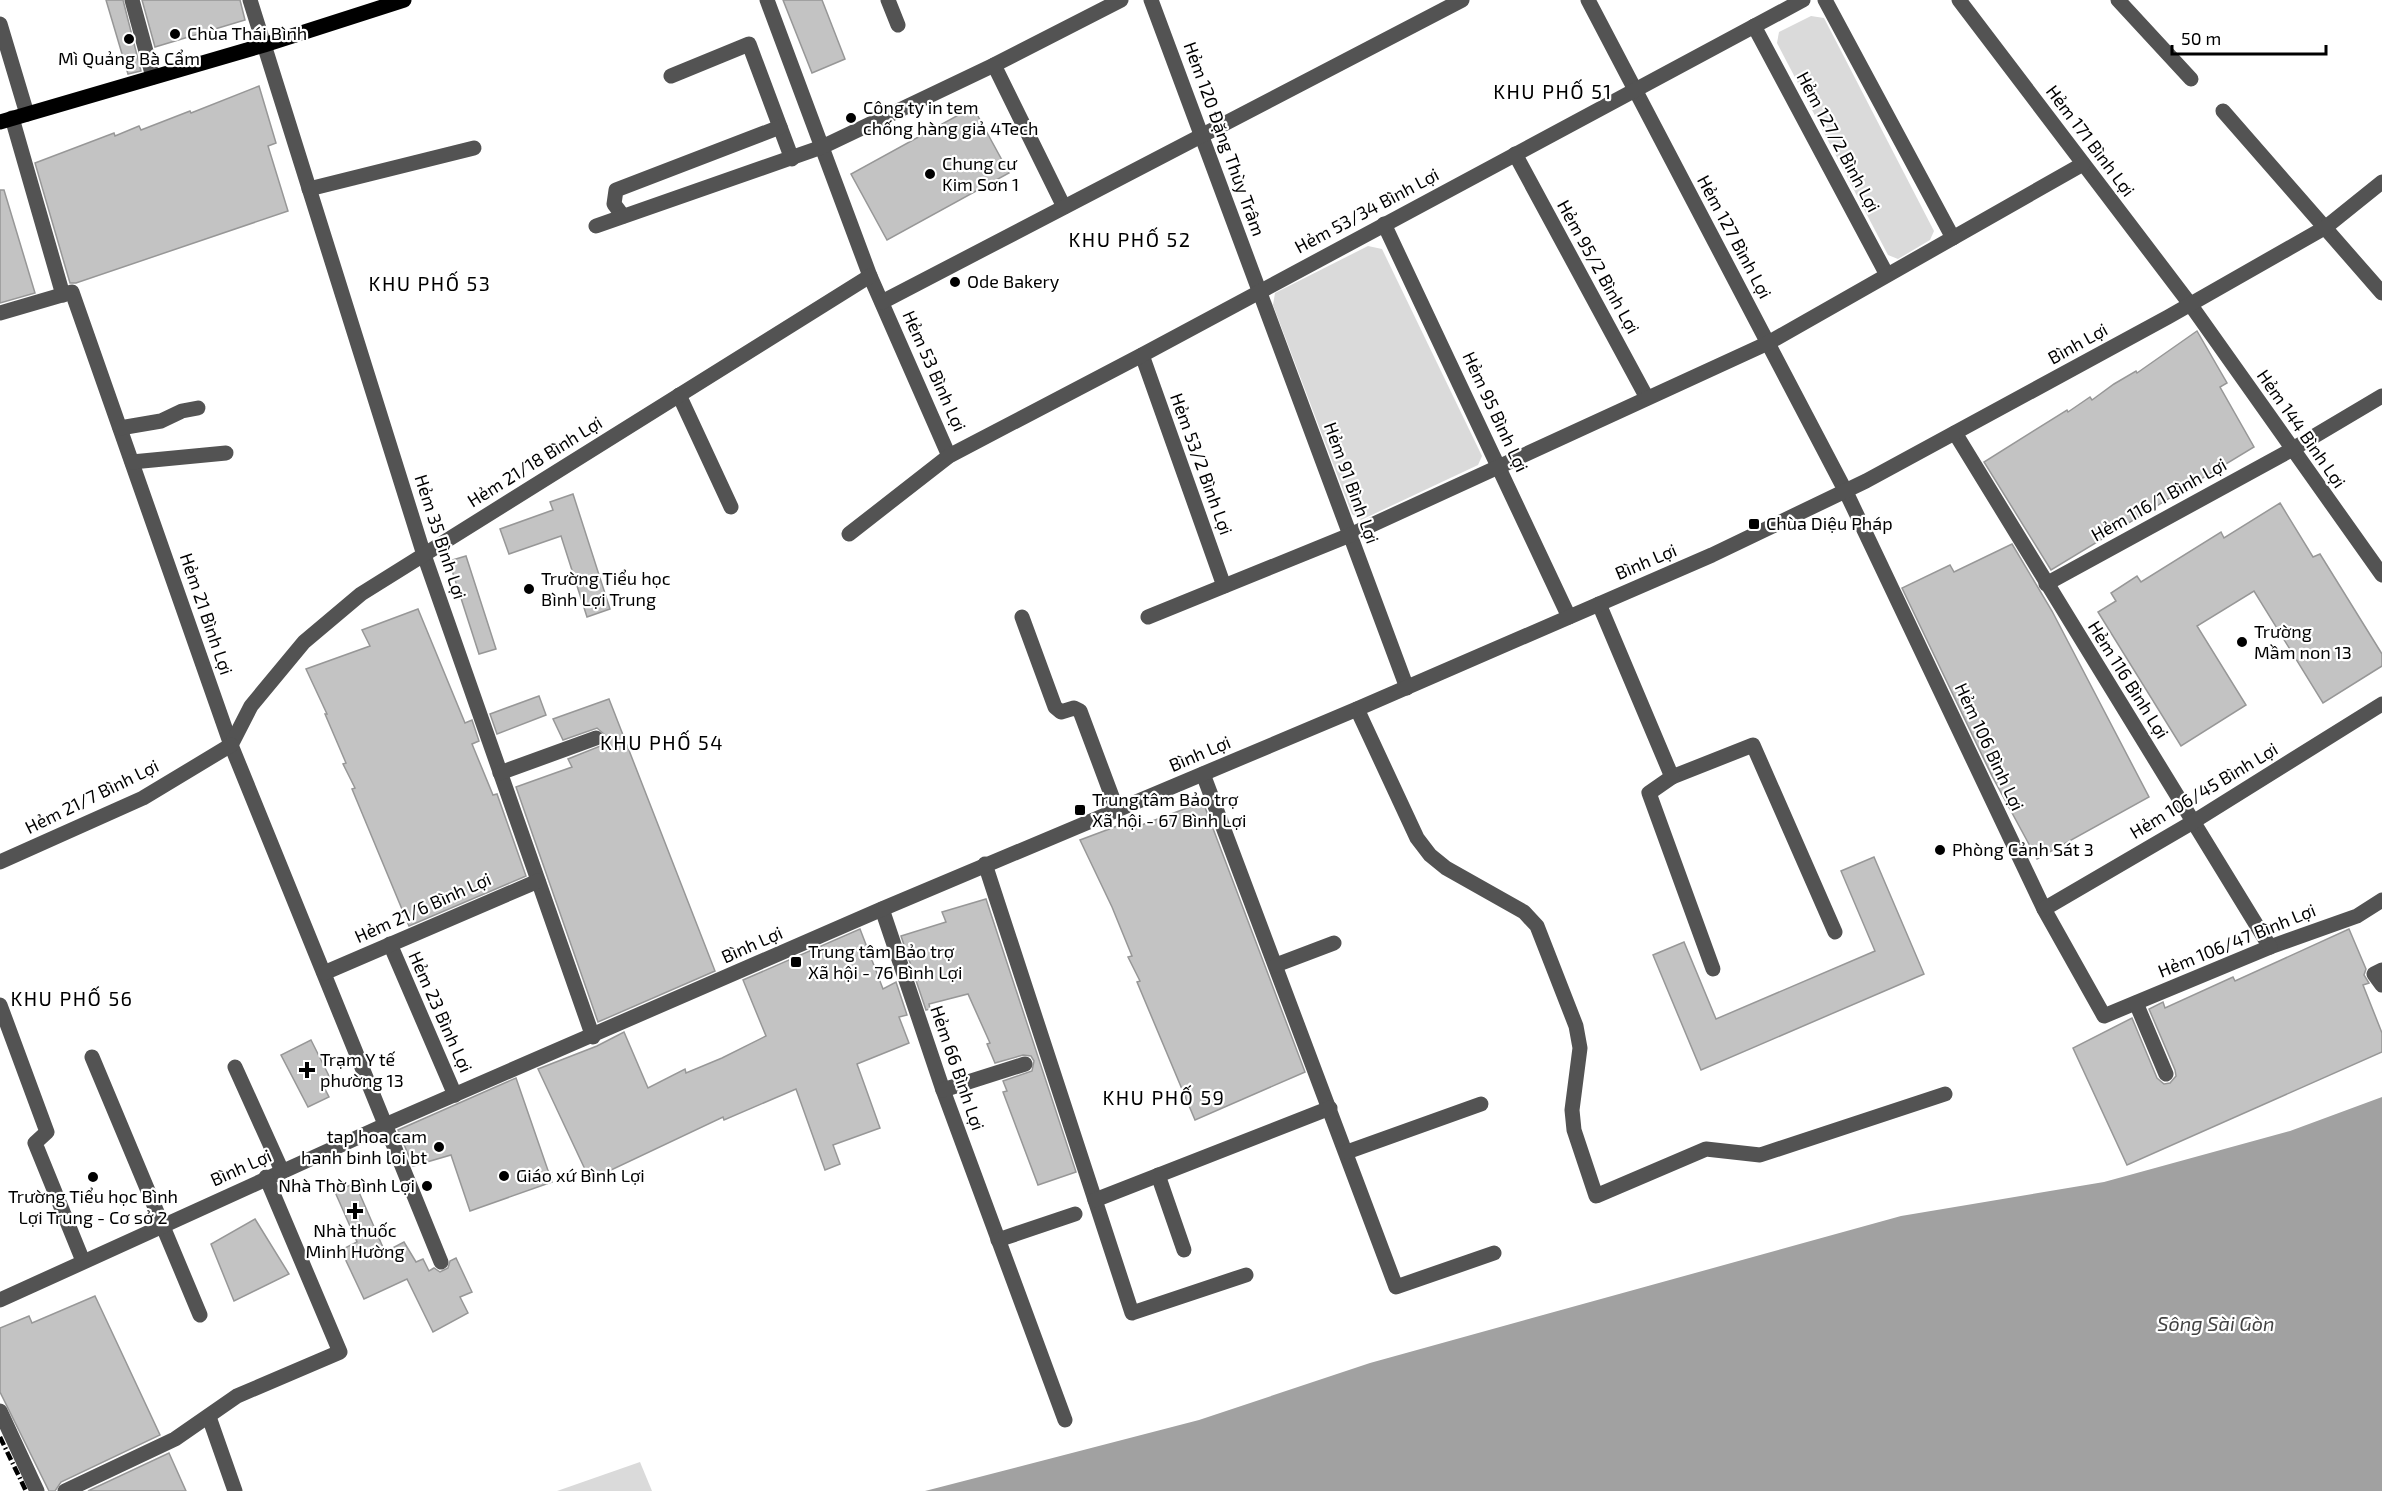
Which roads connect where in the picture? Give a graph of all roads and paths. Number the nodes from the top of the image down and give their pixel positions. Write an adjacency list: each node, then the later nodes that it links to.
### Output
1 (132, 0): 20 (street)
2 (250, 0): 17 (street, Hẻm 35 Bình Lợi)
3 (404, 0): 17 (main road)
4 (767, 0): 27 (street, Hẻm 53 Bình Lợi)
5 (888, 0): 15 (street)
6 (1120, 0): 18 (street)
7 (1151, 0): 26 (street, Hẻm 120 Đặng Thùy Trâm)
8 (1462, 0): 26 (street)
9 (1588, 0): 22 (street, Hẻm 127 Bình Lợi)
10 (1803, 0): 16 (street, Hẻm 53/34 Bình Lợi)
11 (1824, 0): 39 (street)
12 (1959, 0): 31 (street, Hẻm 171 Bình Lợi)
13 (2118, 0): 21 (street)
14 (0, 24): 24 (street)
15 (898, 25)
16 (1754, 26): 22 (street, Hẻm 53/34 Bình Lợi); 40 (street, Hẻm 127/2 Bình Lợi)
17 (264, 45): 20 (main road); 33 (street, Hẻm 35 Bình Lợi)
18 (994, 65): 27 (street); 34 (street)
19 (671, 76): 25 (street)
20 (153, 77): 24 (main road)
21 (2191, 79)
22 (1635, 90): 29 (street, Hẻm 53/34 Bình Lợi); 48 (street, Hẻm 127 Bình Lợi)
23 (2223, 111): 38 (street)
24 (13, 118): 44 (street)
25 (780, 127): 30 (street); 35 (street)
26 (1202, 136): 34 (street); 42 (street, Hẻm 120 Đặng Thùy Trâm)
27 (822, 147): 30 (street); 41 (street, Hẻm 53 Bình Lợi)
28 (474, 148): 33 (street)
29 (1515, 154): 36 (street, Hẻm 53/34 Bình Lợi); 52 (street, Hẻm 95/2 Bình Lợi)
30 (792, 159): 35 (street)
31 (2083, 164): 39 (street); 46 (street, Hẻm 171 Bình Lợi)
32 (2382, 182): 38 (street, Bình Lợi)
33 (309, 189): 65 (street, Hẻm 35 Bình Lợi)
34 (1064, 207): 45 (street)
35 (623, 216): 37 (street)
36 (1384, 224): 42 (street, Hẻm 53/34 Bình Lợi); 60 (street, Hẻm 95 Bình Lợi)
37 (596, 226)
38 (2326, 227): 43 (street); 46 (street, Bình Lợi)
39 (1953, 238): 40 (street)
40 (1887, 275): 48 (street)
41 (870, 276): 45 (street, Hẻm 53 Bình Lợi); 50 (street, Hẻm 21/18 Bình Lợi)
42 (1260, 291): 49 (street, Hẻm 53/34 Bình Lợi); 64 (street, Hẻm 91 Bình Lợi)
43 (2382, 293)
44 (63, 295): 47 (street); 54 (street, Hẻm 21 Bình Lợi)
45 (882, 302): 58 (street, Hẻm 53 Bình Lợi)
46 (2190, 304): 55 (street, Bình Lợi); 56 (street, Hẻm 144 Bình Lợi)
47 (0, 313)
48 (1768, 343): 52 (street); 61 (street, Hẻm 127 Bình Lợi)
49 (1142, 355): 58 (street, Hẻm 53/34 Bình Lợi); 68 (street, Hẻm 53/2 Bình Lợi)
50 (679, 395): 62 (street); 65 (street, Hẻm 21/18 Bình Lợi)
51 (2382, 396): 56 (street, Hẻm 116/1 Bình Lợi)
52 (1647, 398): 60 (street)
53 (198, 408): 54 (street)
54 (120, 428): 59 (street, Hẻm 21 Bình Lợi)
55 (1956, 433): 61 (street, Bình Lợi); 67 (street, Hẻm 116 Bình Lợi)
56 (2291, 450): 66 (street, Hẻm 144 Bình Lợi); 67 (street, Hẻm 116/1 Bình Lợi)
57 (226, 453): 59 (street)
58 (949, 456): 63 (street, Hẻm 53/34 Bình Lợi)
59 (132, 462): 77 (street, Hẻm 21 Bình Lợi)
60 (1500, 466): 64 (street); 72 (street, Hẻm 95 Bình Lợi)
61 (1846, 492): 69 (street, Bình Lợi); 88 (street, Hẻm 106 Bình Lợi)
62 (731, 507)
63 (849, 534)
64 (1350, 535): 68 (street); 73 (street, Hẻm 91 Bình Lợi)
65 (424, 555): 77 (street, Hẻm 21/18 Bình Lợi); 78 (street, Hẻm 35 Bình Lợi)
66 (2382, 575)
67 (2046, 584): 82 (street, Hẻm 116 Bình Lợi)
68 (1224, 586): 71 (street)
69 (1599, 604): 72 (street, Bình Lợi); 80 (street)
70 (1022, 617): 81 (street)
71 (1148, 617)
72 (1569, 617): 73 (street, Bình Lợi)
73 (1407, 688): 75 (street, Bình Lợi)
74 (2382, 704): 82 (street, Hẻm 106/45 Bình Lợi)
75 (1357, 709): 79 (street, Bình Lợi); 107 (street)
76 (596, 738): 78 (street)
77 (231, 745): 83 (street, Hẻm 21/7 Bình Lợi); 96 (street, Hẻm 21 Bình Lợi)
78 (500, 773): 85 (street, Hẻm 35 Bình Lợi)
79 (1203, 774): 81 (street, Bình Lợi); 93 (street)
80 (1672, 777): 89 (street); 94 (street)
81 (1117, 810): 84 (street, Bình Lợi)
82 (2193, 822): 88 (street, Hẻm 106/45 Bình Lợi); 92 (street, Hẻm 116 Bình Lợi)
83 (0, 862)
84 (985, 864): 87 (street, Bình Lợi); 116 (street)
85 (538, 880): 91 (street, Hẻm 21/6 Bình Lợi); 101 (street, Hẻm 35 Bình Lợi)
86 (2382, 900): 92 (street, Hẻm 106/47 Bình Lợi)
87 (882, 909): 101 (street, Bình Lợi); 106 (street, Hẻm 66 Bình Lợi)
88 (2044, 909): 100 (street, Hẻm 106 Bình Lợi)
89 (1835, 932)
90 (1334, 943): 93 (street)
91 (390, 944): 96 (street, Hẻm 21/6 Bình Lợi); 108 (street, Hẻm 23 Bình Lợi)
92 (2270, 946): 98 (street, Hẻm 106/47 Bình Lợi)
93 (1276, 965): 110 (street)
94 (1713, 969)
95 (2382, 970): 97 (street)
96 (324, 973): 111 (street, Hẻm 21 Bình Lợi)
97 (2382, 985)
98 (2136, 1003): 100 (street, Hẻm 106/47 Bình Lợi); 105 (street)
99 (0, 1005): 122 (street)
100 (2104, 1016)
101 (593, 1037): 108 (street, Bình Lợi)
102 (92, 1057): 118 (street)
103 (1025, 1064): 106 (street)
104 (235, 1067): 113 (street)
105 (2166, 1074)
106 (943, 1090): 119 (street, Hẻm 66 Bình Lợi)
107 (1945, 1094)
108 (455, 1095): 111 (street, Bình Lợi)
109 (1481, 1104): 112 (street)
110 (1330, 1108): 112 (street); 114 (street)
111 (385, 1125): 113 (street, Bình Lợi); 123 (street, Hẻm 21 Bình Lợi)
112 (1347, 1152): 121 (street)
113 (282, 1171): 115 (street, Bình Lợi)
114 (1158, 1175): 116 (street); 120 (street)
115 (266, 1178): 118 (street, Bình Lợi); 128 (street)
116 (1095, 1200): 124 (street)
117 (1074, 1215): 119 (street)
118 (161, 1226): 122 (street, Bình Lợi); 126 (street)
119 (998, 1240): 129 (street, Hẻm 66 Bình Lợi)
120 (1184, 1250)
121 (1494, 1252)
122 (83, 1261): 125 (street, Bình Lợi)
123 (441, 1262)
124 (1246, 1275)
125 (0, 1300)
126 (200, 1315)
127 (0, 1411): 130 (street)
128 (209, 1417): 131 (street); 132 (street)
129 (1065, 1420)
130 (37, 1491)
131 (65, 1491)
132 (235, 1491)

